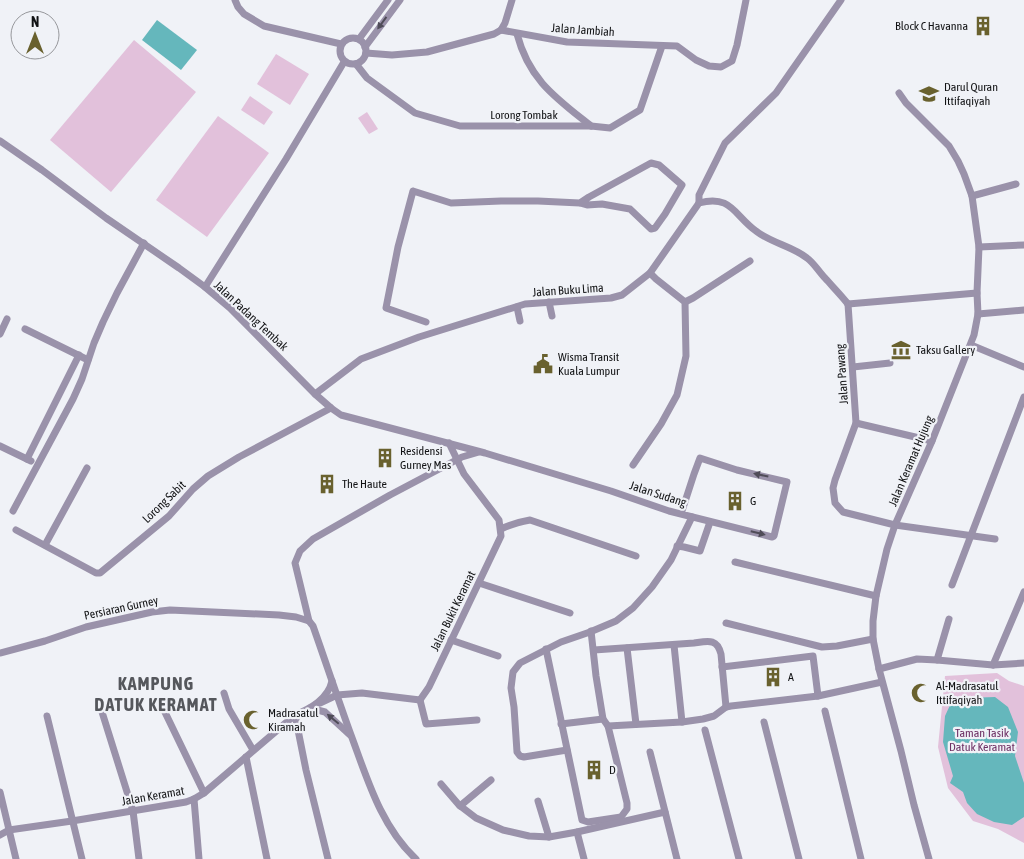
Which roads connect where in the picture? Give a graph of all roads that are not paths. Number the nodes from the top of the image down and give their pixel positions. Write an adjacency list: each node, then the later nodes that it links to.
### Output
1 (235, 0): 10 (street)
2 (388, 0): 9 (street)
3 (400, 0): 12 (street, one-way to 12)
4 (512, 0): 7 (street)
5 (746, 0): 11 (street, Jalan Jambiah)
6 (841, 0): 21 (street, Jalan Buku Lima)
7 (501, 30): 8 (street, Jalan Jambiah); 12 (street)
8 (517, 34): 11 (street, Jalan Jambiah); 16 (street)
9 (359, 39): 10 (street); 12 (street)
10 (341, 44): 13 (street)
11 (662, 46): 16 (street, Lorong Tombak)
12 (366, 50): 14 (street)
13 (344, 62): 14 (street); 27 (street)
14 (356, 64): 16 (street, Lorong Tombak)
15 (899, 93): 19 (street, Jalan Keramat Hujung)
16 (591, 126)
17 (0, 141): 22 (street, Jalan Padang Tembak)
18 (1016, 184): 19 (street)
19 (972, 196): 24 (street, Jalan Keramat Hujung)
20 (580, 203): 20 (street); 38 (street)
21 (699, 203): 26 (street, Jalan Buku Lima); 31 (street)
22 (144, 243): 27 (street, Jalan Padang Tembak); 43 (street)
23 (1024, 245): 24 (street)
24 (979, 247): 28 (street, Jalan Keramat Hujung)
25 (750, 261): 30 (street)
26 (650, 273): 29 (street, Jalan Buku Lima); 30 (street)
27 (205, 287): 47 (street, Jalan Padang Tembak)
28 (978, 293): 31 (street); 34 (street, Jalan Keramat Hujung)
29 (549, 302): 32 (street, Jalan Buku Lima); 35 (street)
30 (685, 302): 58 (street)
31 (848, 304): 45 (street, Jalan Pawang)
32 (517, 307): 37 (street); 47 (street, Jalan Buku Lima)
33 (1024, 310): 34 (street)
34 (978, 314): 41 (street, Jalan Keramat Hujung)
35 (552, 316)
36 (7, 319): 40 (street)
37 (520, 321)
38 (426, 322)
39 (24, 329): 42 (street)
40 (0, 334)
41 (971, 345): 46 (street); 51 (street, Jalan Keramat Hujung)
42 (79, 355): 43 (street); 55 (street)
43 (88, 360): 57 (street)
44 (890, 363): 45 (street)
45 (853, 367): 50 (street, Jalan Pawang)
46 (1024, 367)
47 (315, 394): 49 (street, Jalan Padang Tembak)
48 (1024, 397): 67 (street)
49 (331, 408): 52 (street, Jalan Padang Tembak); 69 (street, Lorong Sabit)
50 (856, 423): 51 (street); 64 (street, Jalan Pawang)
51 (932, 441): 64 (street, Jalan Keramat Hujung)
52 (449, 443): 54 (street, Jalan Sudang); 56 (street)
53 (0, 446): 55 (street)
54 (480, 452): 56 (street); 61 (street, Jalan Sudang)
55 (27, 459): 57 (street)
56 (457, 460): 65 (street); 79 (street)
57 (38, 464): 60 (street)
58 (633, 465)
59 (87, 468): 69 (street)
60 (13, 511)
61 (681, 514): 62 (street, Jalan Sudang); 63 (street, Jalan Sudang, one-way to 61)
62 (692, 517): 63 (street, Jalan Sudang); 70 (street)
63 (710, 522): 70 (street)
64 (895, 525): 67 (street, Jalan Pawang); 76 (street, Jalan Keramat Hujung)
65 (501, 529): 71 (street); 73 (street, Jalan Bukit Keramat)
66 (16, 530): 69 (street, Lorong Sabit)
67 (971, 536): 68 (street, Jalan Pawang); 74 (street)
68 (995, 539)
69 (45, 545)
70 (677, 546): 81 (street)
71 (636, 556)
72 (735, 562): 76 (street)
73 (479, 583): 77 (street); 83 (street, Jalan Bukit Keramat)
74 (952, 585)
75 (1024, 592): 92 (street)
76 (876, 596): 82 (street, Jalan Keramat Hujung)
77 (570, 614)
78 (949, 619): 90 (street)
79 (309, 621): 88 (street, Persiaran Gurney); 95 (street)
80 (726, 623): 82 (street)
81 (591, 632): 86 (street); 87 (street)
82 (873, 639): 94 (street, Jalan Keramat Hujung)
83 (451, 640): 89 (street); 100 (street, Jalan Bukit Keramat)
84 (674, 645): 85 (street); 93 (street); 110 (street)
85 (627, 648): 87 (street); 113 (street)
86 (546, 650): 112 (street); 118 (street)
87 (594, 650): 108 (street)
88 (0, 653)
89 (498, 656)
90 (937, 660): 92 (street); 94 (street)
91 (1024, 663): 92 (street)
92 (993, 665)
93 (722, 667): 99 (street); 102 (street)
94 (878, 669): 96 (street, Jalan Keramat Hujung)
95 (332, 680): 98 (street); 103 (street, Jalan Keramat)
96 (882, 682): 99 (street); 147 (street, Jalan Keramat Hujung)
97 (224, 694): 117 (street)
98 (337, 695): 100 (street); 103 (street); 116 (street)
99 (818, 696): 102 (street)
100 (420, 700): 109 (street)
101 (161, 704): 124 (street)
102 (726, 707): 110 (street)
103 (310, 708): 106 (street, Jalan Keramat); 116 (street, one-way to 103)
104 (825, 711): 146 (street)
105 (102, 712): 128 (street)
106 (295, 715): 117 (street, Jalan Keramat); 140 (street)
107 (47, 716): 130 (street)
108 (603, 719): 112 (street); 114 (street)
109 (477, 720)
110 (682, 722): 113 (street)
111 (764, 722): 145 (street)
112 (561, 724): 118 (street)
113 (636, 724): 114 (street)
114 (608, 726): 118 (street)
115 (705, 730): 144 (street)
116 (352, 737): 141 (street)
117 (253, 750): 120 (street, Jalan Keramat)
118 (567, 750)
119 (650, 752): 129 (street)
120 (246, 757): 124 (street, Jalan Keramat); 139 (street)
121 (491, 780): 127 (street)
122 (441, 784): 127 (street)
123 (0, 792): 131 (street)
124 (204, 793): 125 (street, Jalan Keramat)
125 (194, 799): 128 (street, Jalan Keramat); 138 (street)
126 (538, 801): 134 (street)
127 (460, 806): 134 (street)
128 (133, 811): 130 (street, Jalan Keramat); 137 (street)
129 (665, 812): 132 (street); 143 (street)
130 (72, 821): 131 (street, Jalan Keramat); 136 (street)
131 (9, 830): 133 (street, Jalan Keramat); 135 (street)
132 (578, 832): 134 (street); 142 (street)
133 (0, 835)
134 (549, 837)
135 (16, 859)
136 (82, 859)
137 (139, 859)
138 (199, 859)
139 (267, 859)
140 (328, 859)
141 (416, 859)
142 (584, 859)
143 (677, 859)
144 (739, 859)
145 (800, 859)
146 (861, 859)
147 (929, 859)

